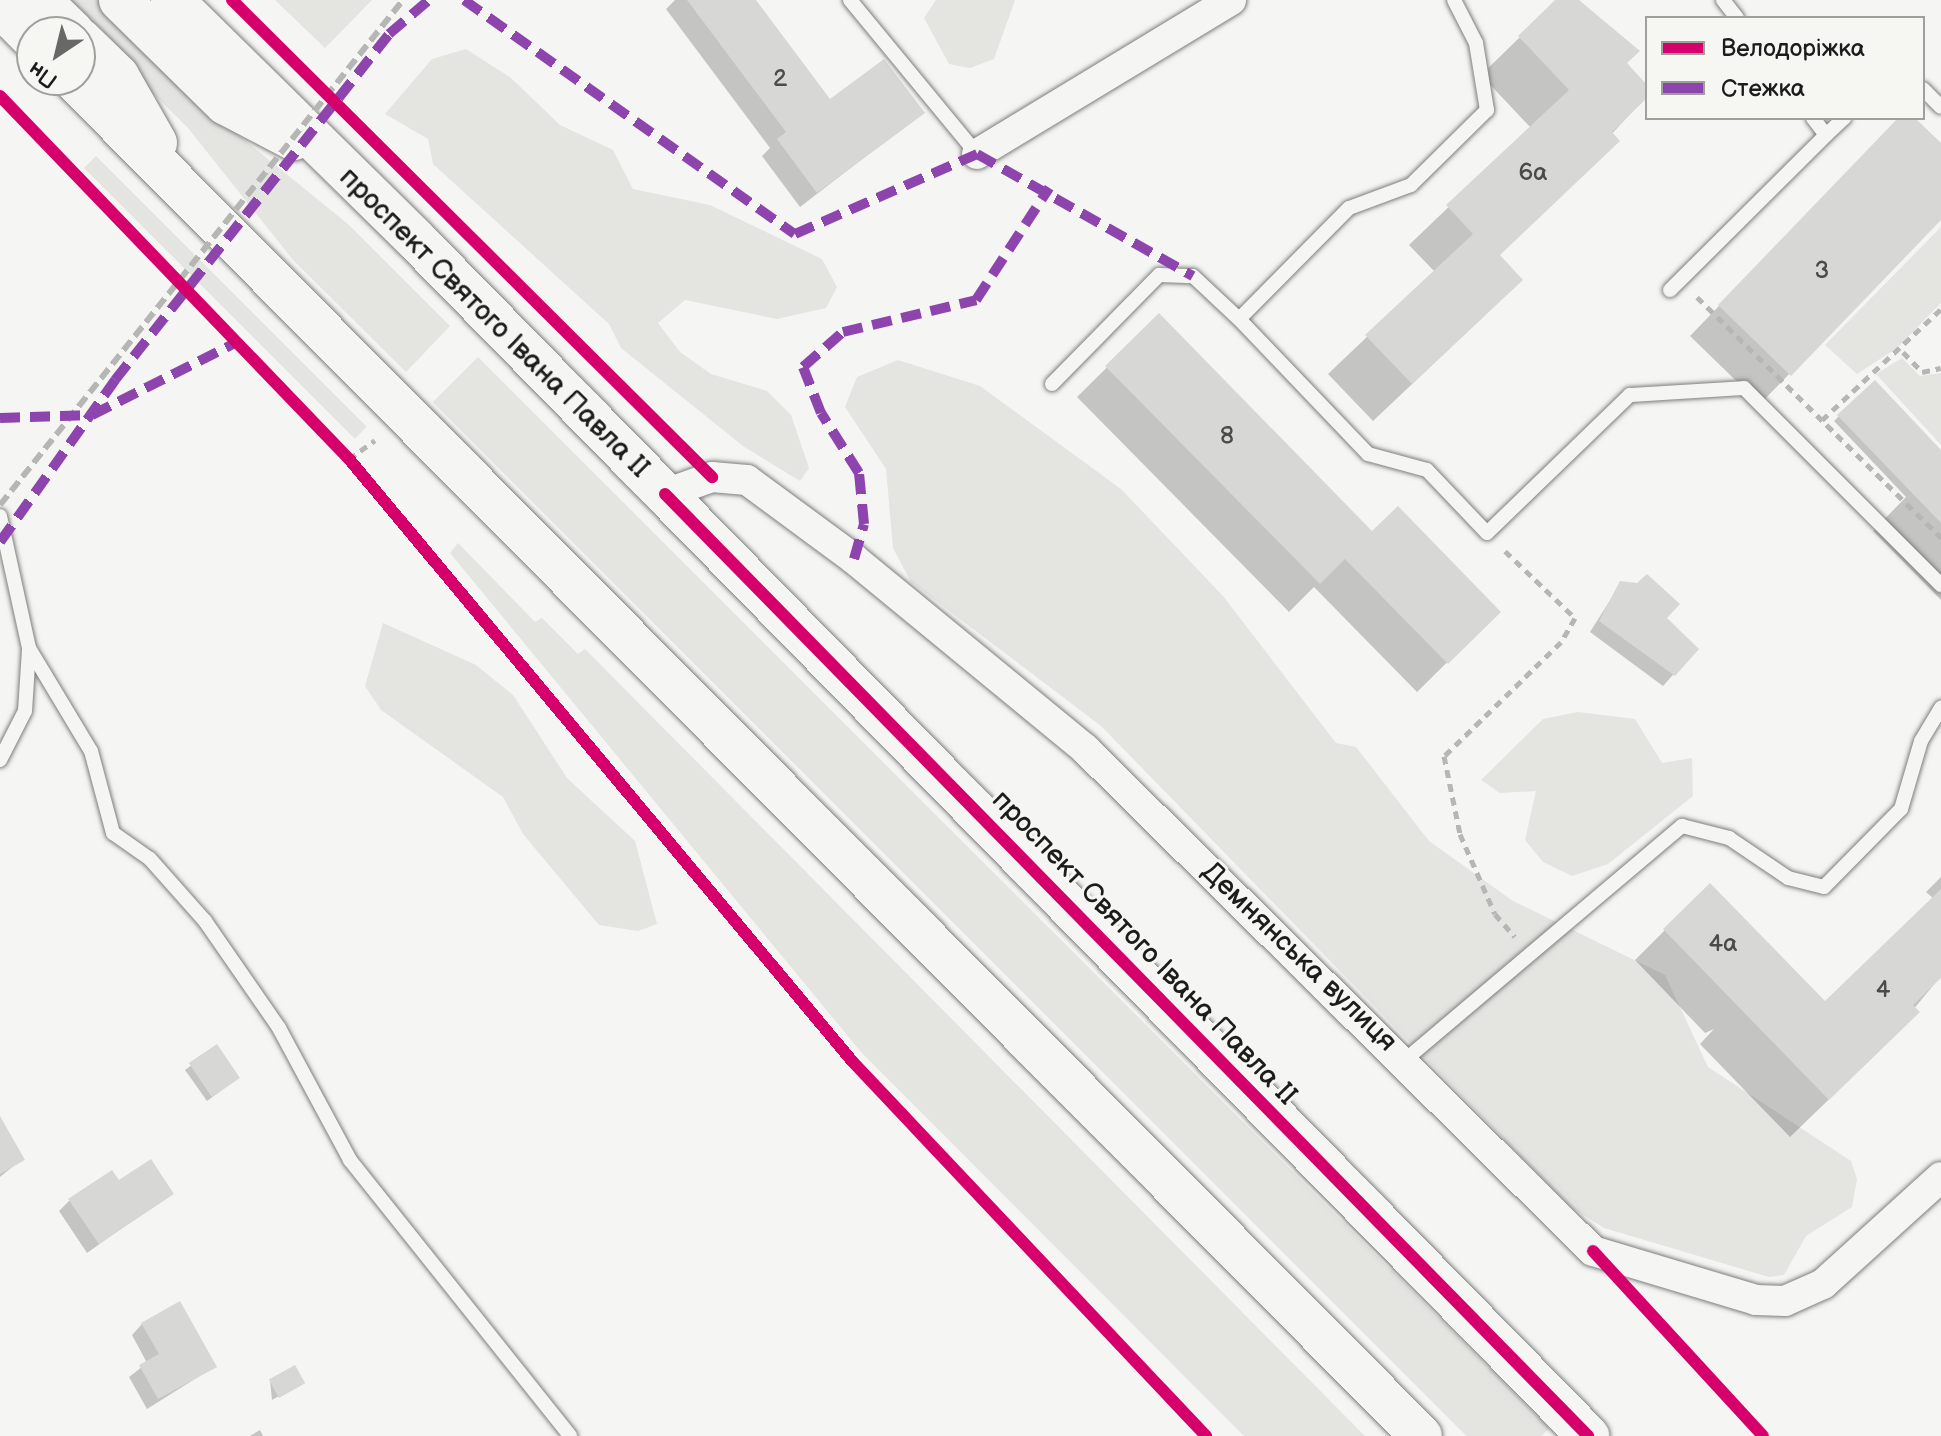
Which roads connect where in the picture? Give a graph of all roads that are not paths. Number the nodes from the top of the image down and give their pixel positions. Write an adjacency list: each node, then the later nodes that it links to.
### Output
1 (40, 0): 9 (main road)
2 (120, 0): 20 (main road)
3 (172, 0): 20 (main road, проспект Святого Івана Павла II)
4 (850, 0): 19 (lane)
5 (1231, 0): 19 (street)
6 (1454, 0): 23 (lane)
7 (1723, 0): 10 (lane)
8 (0, 6): 11 (main road)
9 (56, 16)
10 (1735, 16)
11 (16, 22)
12 (96, 55): 21 (main road)
13 (1925, 91): 15 (lane)
14 (90, 96): 21 (main road)
15 (1941, 107)
16 (1815, 120): 18 (lane)
17 (1842, 120): 18 (lane)
18 (1826, 135): 22 (lane)
19 (977, 154)
20 (330, 158): 25 (main road, проспект Святого Івана Павла II)
21 (182, 190): 34 (main road)
22 (1675, 285)
23 (1239, 319): 24 (lane); 27 (lane)
24 (1052, 384)
25 (665, 494): 31 (street, Демнянська вулиця); 35 (main road, проспект Святого Івана Павла II)
26 (0, 516): 28 (lane)
27 (1941, 585)
28 (29, 648): 30 (lane); 33 (lane)
29 (1941, 708): 31 (lane)
30 (0, 760)
31 (1405, 1060): 32 (street, Демнянська вулиця)
32 (1941, 1177)
33 (570, 1436)
34 (1421, 1436)
35 (1588, 1436)

